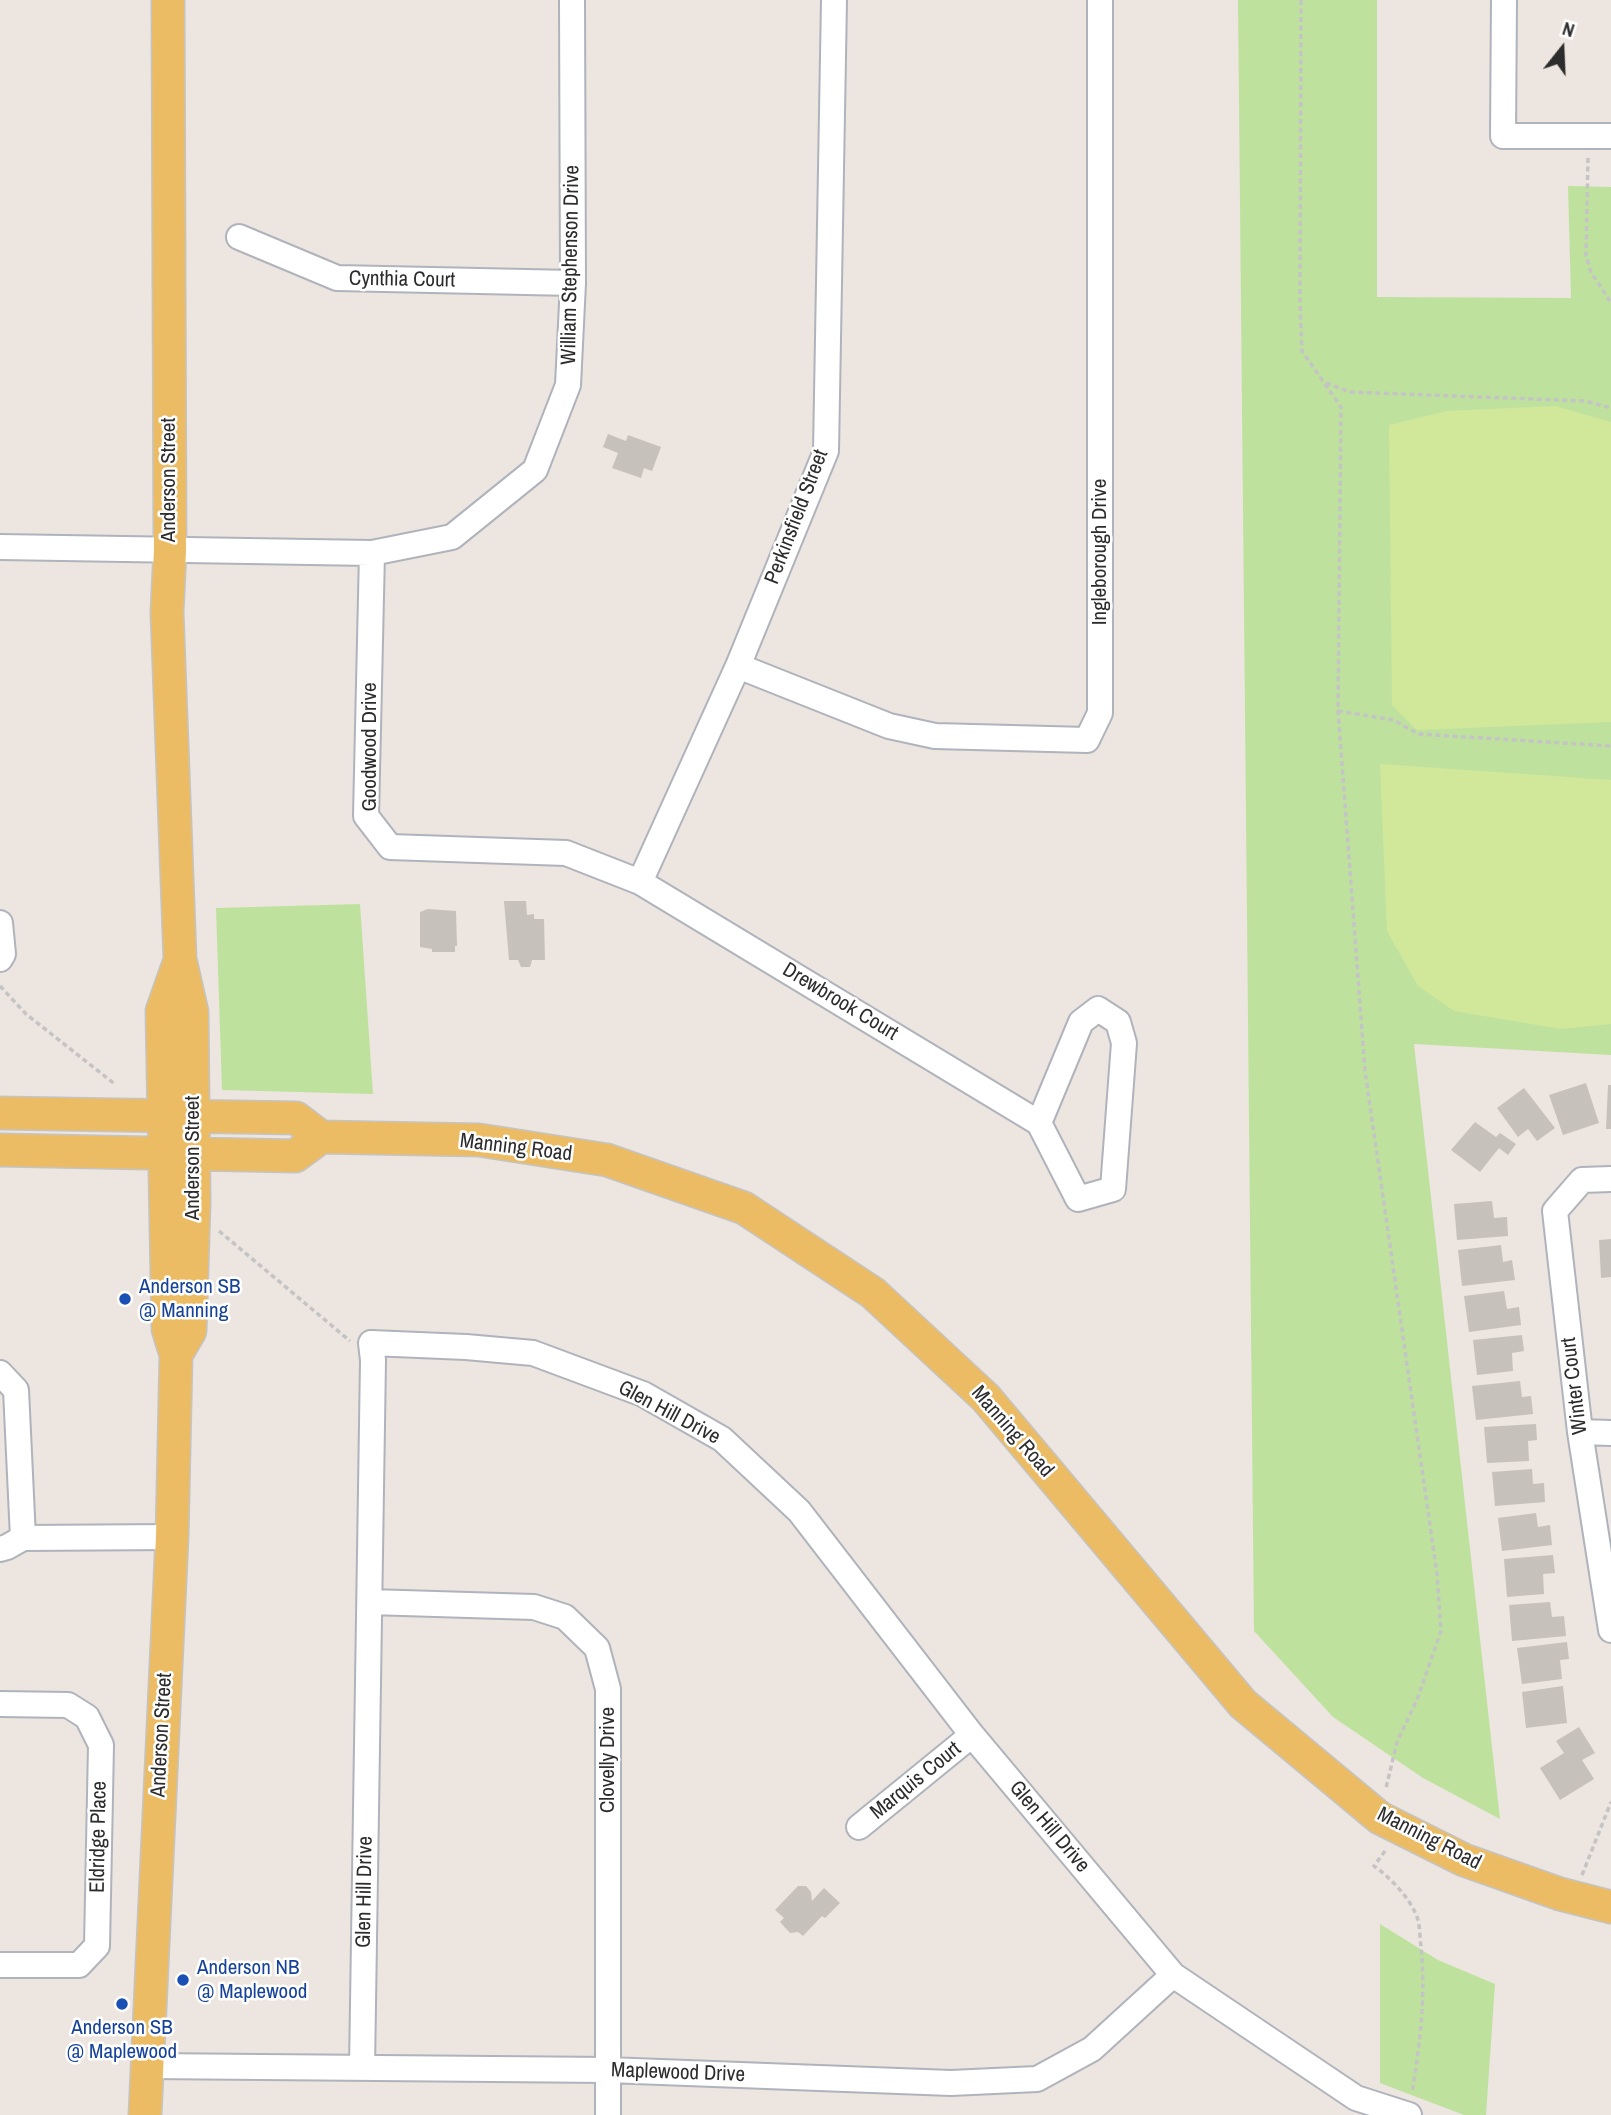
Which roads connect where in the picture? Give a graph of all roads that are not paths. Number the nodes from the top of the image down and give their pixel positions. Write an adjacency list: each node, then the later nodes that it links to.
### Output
1 (169, 0): 10 (main road, Anderson Street)
2 (572, 0): 8 (street, William Stephenson Drive)
3 (834, 0): 12 (street, Perkinsfield Street)
4 (1100, 0): 12 (street, Ingleborough Drive)
5 (1504, 0): 6 (street)
6 (1600, 136)
7 (239, 237): 8 (street, Cynthia Court)
8 (573, 283): 11 (street, William Stephenson Drive)
9 (0, 547): 10 (street, William Stephenson Drive)
10 (170, 550): 11 (street, William Stephenson Drive); 17 (main road, Anderson Street)
11 (372, 553): 13 (street, Goodwood Drive)
12 (738, 666): 13 (street, Perkinsfield Street)
13 (640, 882): 18 (street, Drewbrook Court)
14 (0, 923): 15 (street)
15 (0, 959)
16 (0, 1113): 17 (main road)
17 (178, 1115): 19 (main road); 21 (main road, Anderson Street)
18 (1039, 1123): 18 (street)
19 (321, 1137): 21 (main road); 34 (main road, Manning Road)
20 (0, 1150): 21 (main road)
21 (179, 1154): 26 (main road, Anderson Street)
22 (1611, 1180): 24 (street, Winter Court)
23 (0, 1373): 27 (street)
24 (1580, 1432): 25 (street); 30 (street, Winter Court)
25 (1611, 1433)
26 (172, 1537): 27 (street); 37 (main road, Anderson Street)
27 (23, 1538): 28 (street)
28 (0, 1549)
29 (370, 1602): 32 (street, Glen Hill Drive); 38 (street, Glen Hill Drive); 39 (street, Clovelly Drive)
30 (1611, 1630)
31 (0, 1704): 35 (street, Eldridge Place)
32 (972, 1735): 33 (street, Marquis Court); 36 (street, Glen Hill Drive)
33 (859, 1827)
34 (1611, 1908)
35 (0, 1965)
36 (1173, 1975): 39 (street, Maplewood Drive); 40 (street, Glen Hill Drive)
37 (146, 2066): 38 (street, Maplewood Drive); 42 (main road, Anderson Street)
38 (362, 2068): 39 (street, Maplewood Drive)
39 (608, 2070): 43 (street, Clovelly Drive)
40 (1353, 2106): 41 (street, Glen Hill Drive)
41 (1410, 2109)
42 (145, 2115)
43 (608, 2115)

